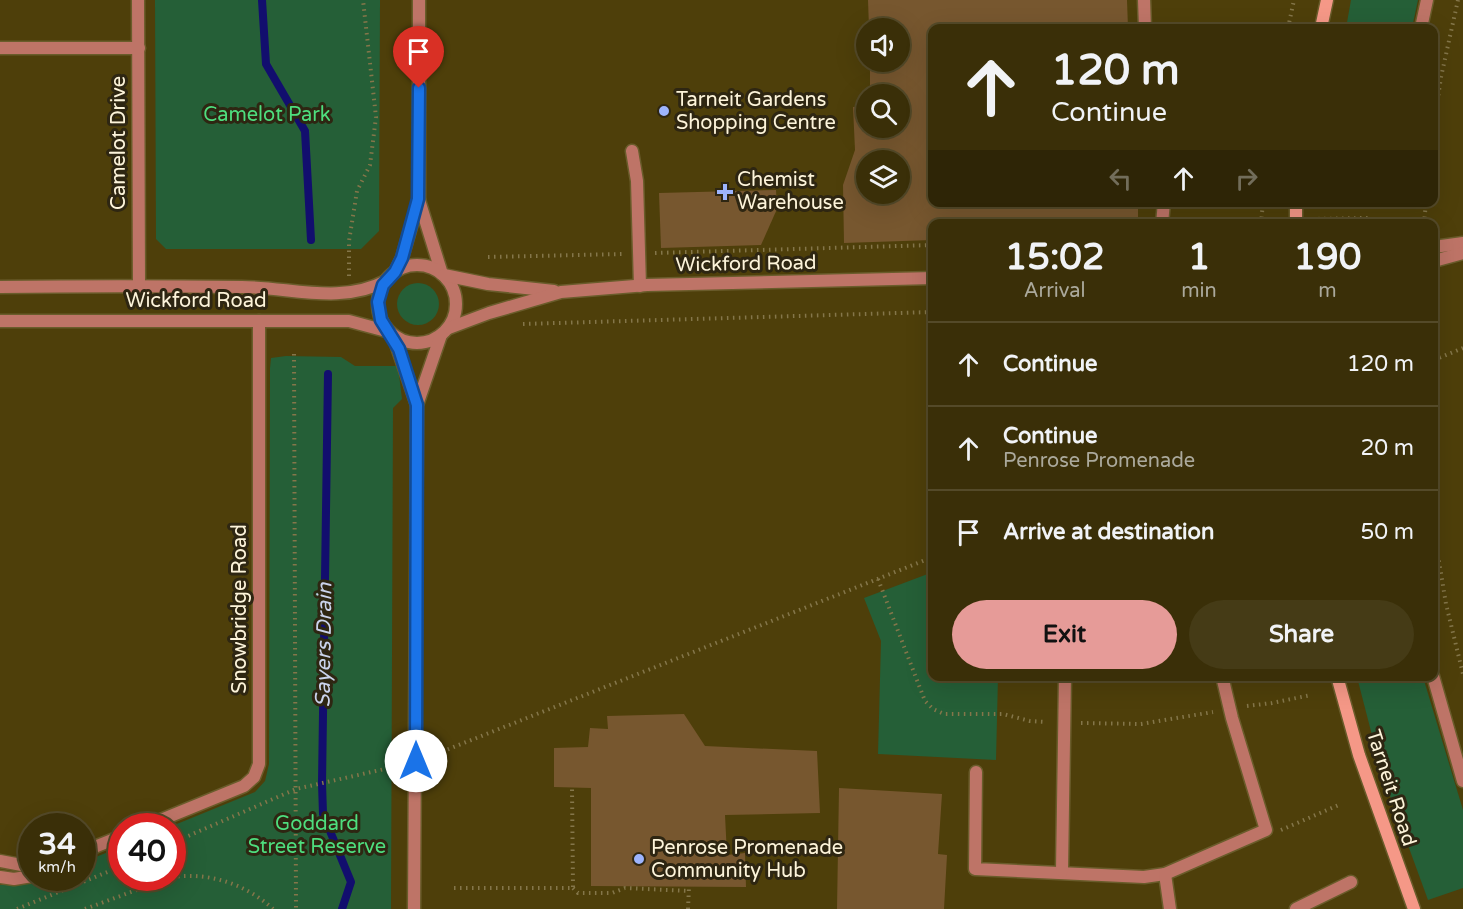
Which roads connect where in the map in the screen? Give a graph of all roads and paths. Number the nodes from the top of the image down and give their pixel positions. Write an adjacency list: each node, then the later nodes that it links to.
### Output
1 (138, 0): 14 (street, Camelot Drive)
2 (363, 0): 32 (path)
3 (419, 0): 17 (street)
4 (1144, 0): 9 (street)
5 (1294, 0): 10 (path)
6 (1327, 0): 11 (main road)
7 (1427, 0): 12 (street)
8 (1458, 0): 15 (path)
9 (1145, 24)
10 (1289, 24)
11 (1322, 24)
12 (1422, 24)
13 (0, 48): 14 (street)
14 (139, 48): 28 (street, Camelot Drive)
15 (1438, 98)
16 (632, 151): 22 (street)
17 (418, 199): 25 (street); 26 (street)
18 (1463, 243): 20 (street)
19 (928, 245): 22 (path)
20 (1438, 246)
21 (1463, 252): 24 (street)
22 (638, 253): 23 (path); 29 (street)
23 (488, 257)
24 (1438, 260)
25 (443, 274): 26 (street); 31 (street, Wickford Road); 37 (street)
26 (390, 277): 32 (street, Wickford Road); 38 (street)
27 (928, 278): 29 (street, Wickford Road)
28 (139, 286): 30 (street, Wickford Road); 32 (street, Wickford Road)
29 (640, 286): 31 (street, Wickford Road)
30 (0, 287)
31 (561, 292): 37 (street, Wickford Road)
32 (349, 293)
33 (928, 312): 36 (path)
34 (0, 321): 35 (street, Wickford Road)
35 (259, 321): 38 (street, Wickford Road); 56 (street, Snowbridge Road)
36 (521, 324)
37 (445, 332): 38 (street); 42 (street)
38 (391, 333): 42 (street)
39 (1463, 348): 41 (path)
40 (294, 354): 54 (path)
41 (1438, 358)
42 (417, 405): 50 (street)
43 (1438, 555): 45 (path)
44 (928, 559): 50 (path)
45 (1463, 674)
46 (1065, 681): 61 (street)
47 (1223, 681): 57 (street)
48 (1338, 681): 79 (main road, Tarneit Road)
49 (1434, 681): 52 (street)
50 (416, 761): 54 (path); 75 (street)
51 (976, 772): 61 (street)
52 (1463, 781)
53 (572, 788): 69 (path)
54 (296, 789): 58 (path); 74 (path)
55 (1341, 804): 57 (path)
56 (178, 813)
57 (1266, 830): 63 (street)
58 (186, 837)
59 (0, 861): 60 (street)
60 (18, 864)
61 (1062, 871): 63 (street)
62 (108, 872): 71 (path)
63 (1165, 874): 77 (street)
64 (186, 876): 73 (path)
65 (0, 877): 66 (street)
66 (18, 878)
67 (1351, 882): 78 (street)
68 (454, 888): 69 (path)
69 (573, 888): 76 (path)
70 (133, 891): 72 (path)
71 (17, 909)
72 (85, 909)
73 (273, 909)
74 (296, 909)
75 (414, 909)
76 (688, 909)
77 (1170, 909)
78 (1296, 909)
79 (1414, 909)

